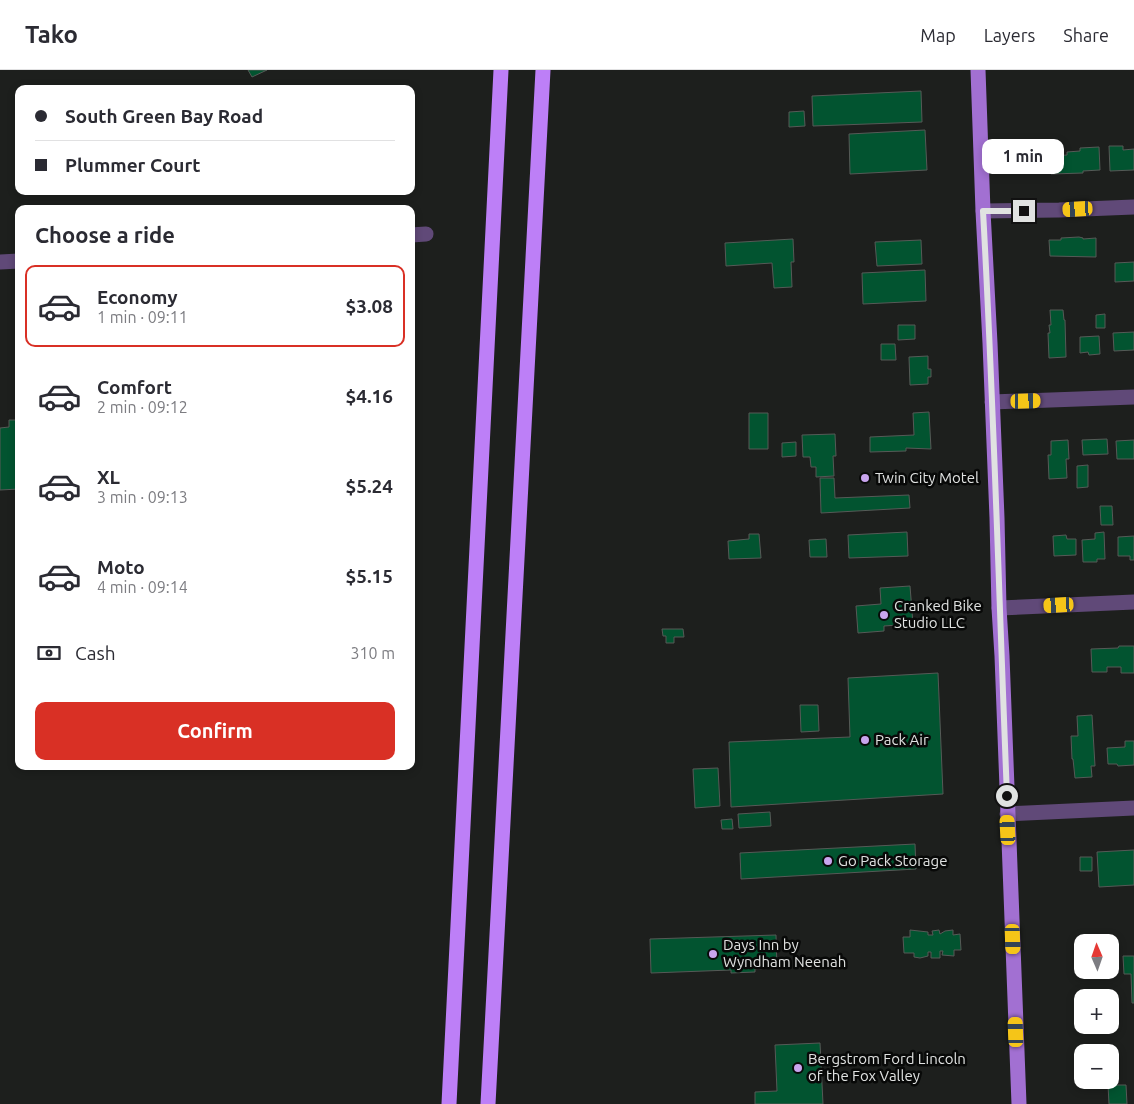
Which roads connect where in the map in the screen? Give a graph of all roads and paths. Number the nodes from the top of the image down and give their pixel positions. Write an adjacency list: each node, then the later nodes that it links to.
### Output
1 (502, 70): 14 (highway)
2 (543, 70): 15 (highway)
3 (978, 70): 5 (main road)
4 (1134, 207): 5 (street)
5 (983, 211): 9 (main road)
6 (15, 261): 7 (street)
7 (0, 262)
8 (1134, 397): 9 (street)
9 (992, 402): 11 (main road)
10 (1134, 602): 11 (street)
11 (999, 608): 13 (main road)
12 (1134, 808): 13 (street)
13 (1007, 814): 16 (main road)
14 (450, 1104)
15 (488, 1104)
16 (1019, 1104)

